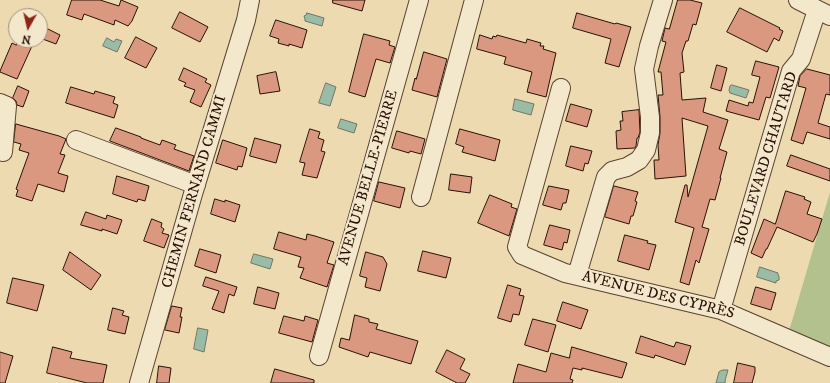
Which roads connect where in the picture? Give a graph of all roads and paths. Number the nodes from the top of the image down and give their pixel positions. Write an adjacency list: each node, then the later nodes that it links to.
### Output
1 (250, 0): 11 (street, CHEMIN FERNAND CAMMI)
2 (419, 0): 15 (street, AVENUE BELLE-PIERRE)
3 (474, 0): 12 (street)
4 (663, 0): 13 (street)
5 (798, 0): 6 (street)
6 (823, 13): 14 (street, BOULEVARD CHAUTARD)
7 (561, 88): 13 (street, AVENUE DES CYPRÈS)
8 (0, 103): 10 (street)
9 (76, 140): 11 (street)
10 (3, 152)
11 (196, 185): 17 (street, CHEMIN FERNAND CAMMI)
12 (421, 197)
13 (577, 275): 14 (street, AVENUE DES CYPRÈS)
14 (721, 310): 16 (street, AVENUE DES CYPRÈS)
15 (319, 356)
16 (830, 357)
17 (139, 383)

